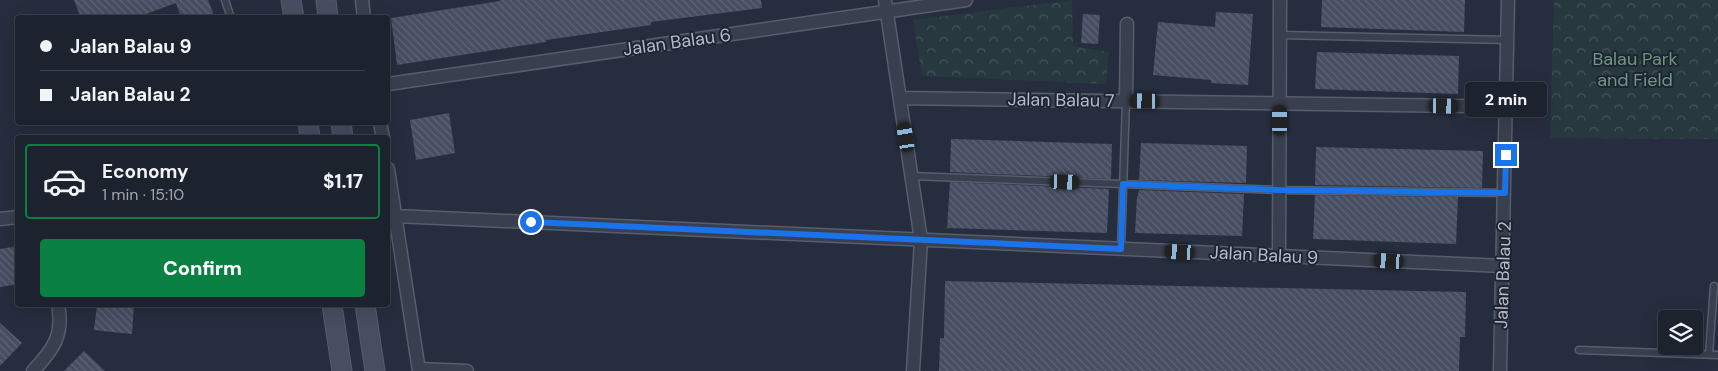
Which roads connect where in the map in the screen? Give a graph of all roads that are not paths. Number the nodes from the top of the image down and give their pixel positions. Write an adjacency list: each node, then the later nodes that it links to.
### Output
1 (225, 0): 10 (lane)
2 (291, 0): 11 (main road)
3 (326, 0): 12 (main road)
4 (362, 0): 5 (lane); 13 (street)
5 (367, 0)
6 (966, 0): 9 (street, Jalan Balau 6)
7 (1280, 0): 15 (street)
8 (1508, 0): 16 (street, Jalan Balau 2)
9 (886, 6): 17 (street, Jalan Balau 6); 18 (street)
10 (230, 15)
11 (294, 15)
12 (328, 15)
13 (364, 15)
14 (1127, 24): 19 (street)
15 (1280, 35): 16 (lane); 20 (street)
16 (1508, 40): 26 (street, Jalan Balau 2)
17 (390, 84)
18 (900, 98): 19 (street, Jalan Balau 7); 22 (street)
19 (1126, 100): 20 (street, Jalan Balau 7); 24 (lane)
20 (1280, 103): 21 (street, Jalan Balau 7); 25 (street)
21 (1463, 106)
22 (911, 176): 24 (lane); 30 (street)
23 (390, 182): 27 (street)
24 (1123, 184): 25 (lane); 31 (lane)
25 (1279, 190): 26 (lane); 32 (street)
26 (1505, 193): 33 (street, Jalan Balau 2)
27 (395, 216): 30 (street, Jalan Balau 9); 41 (street)
28 (15, 218): 29 (street)
29 (0, 220)
30 (921, 240): 31 (street, Jalan Balau 9); 46 (street)
31 (1121, 249): 32 (street, Jalan Balau 9)
32 (1279, 256): 33 (street, Jalan Balau 9)
33 (1503, 266): 47 (street, Jalan Balau 2)
34 (1714, 286): 39 (lane)
35 (58, 307): 42 (street)
36 (332, 307): 43 (main road)
37 (365, 307): 44 (main road)
38 (1579, 350): 39 (lane)
39 (1709, 354): 40 (lane)
40 (1718, 355)
41 (419, 370): 45 (street)
42 (33, 371)
43 (342, 371)
44 (375, 371)
45 (467, 371)
46 (913, 371)
47 (1500, 371)

